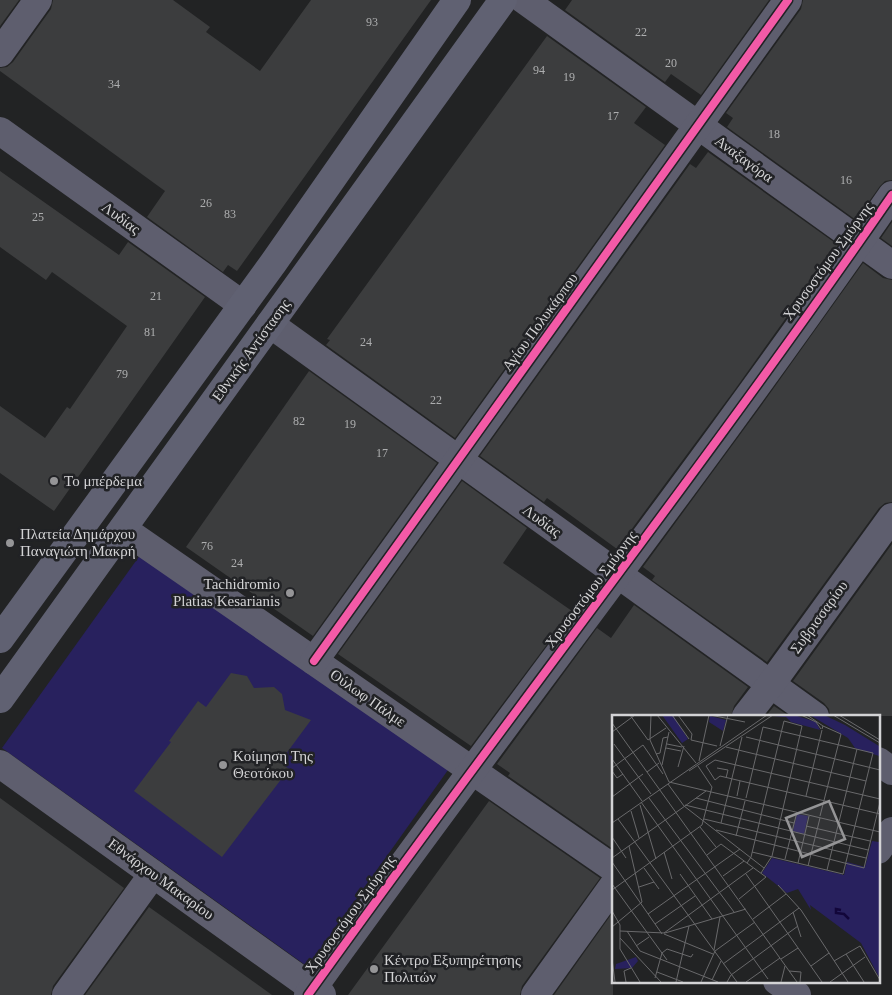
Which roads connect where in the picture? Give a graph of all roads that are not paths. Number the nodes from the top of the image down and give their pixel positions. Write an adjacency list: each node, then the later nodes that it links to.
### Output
1 (38, 0): 6 (street)
2 (457, 0): 12 (main road)
3 (503, 0): 13 (main road, Εθνικής Αντίστασης)
4 (524, 0): 7 (street, Αναξαγόρα)
5 (788, 0): 7 (street, Αγίου Πολυκάρπου)
6 (0, 53)
7 (698, 125): 10 (street, Αναξαγόρα); 14 (street, Αγίου Πολυκάρπου)
8 (0, 131): 12 (street, Λυδίας)
9 (892, 195): 10 (street, Χρυσοστόμου Σμύρνης)
10 (859, 242): 11 (street, Αναξαγόρα); 17 (street, Χρυσοστόμου Σμύρνης)
11 (892, 265)
12 (243, 305): 18 (main road)
13 (270, 324): 14 (street, Λυδίας); 16 (main road, Εθνικής Αντίστασης)
14 (458, 459): 17 (street, Λυδίας); 19 (street, Αγίου Πολυκάρπου)
15 (892, 517): 20 (street, Συβρισσαρίου)
16 (123, 529): 19 (street, Ούλωφ Πάλμε); 21 (main road, Εθνικής Αντίστασης)
17 (618, 576): 20 (street, Λυδίας); 26 (street, Χρυσοστόμου Σμύρνης)
18 (0, 639)
19 (314, 661): 26 (street, Ούλωφ Πάλμε)
20 (771, 684): 22 (street, Συβρισσαρίου); 23 (street, Λυδίας)
21 (0, 699)
22 (747, 715)
23 (814, 715)
24 (880, 762): 27 (street)
25 (0, 764): 31 (street, Εθνάρχου Μακαρίου)
26 (473, 770): 30 (street, Ούλωφ Πάλμε); 33 (street, Χρυσοστόμου Σμύρνης)
27 (892, 771)
28 (892, 831): 29 (street)
29 (880, 847)
30 (612, 867)
31 (153, 874): 33 (street, Εθνάρχου Μακαρίου); 34 (street)
32 (612, 887): 35 (street)
33 (314, 993)
34 (66, 995)
35 (535, 995)

